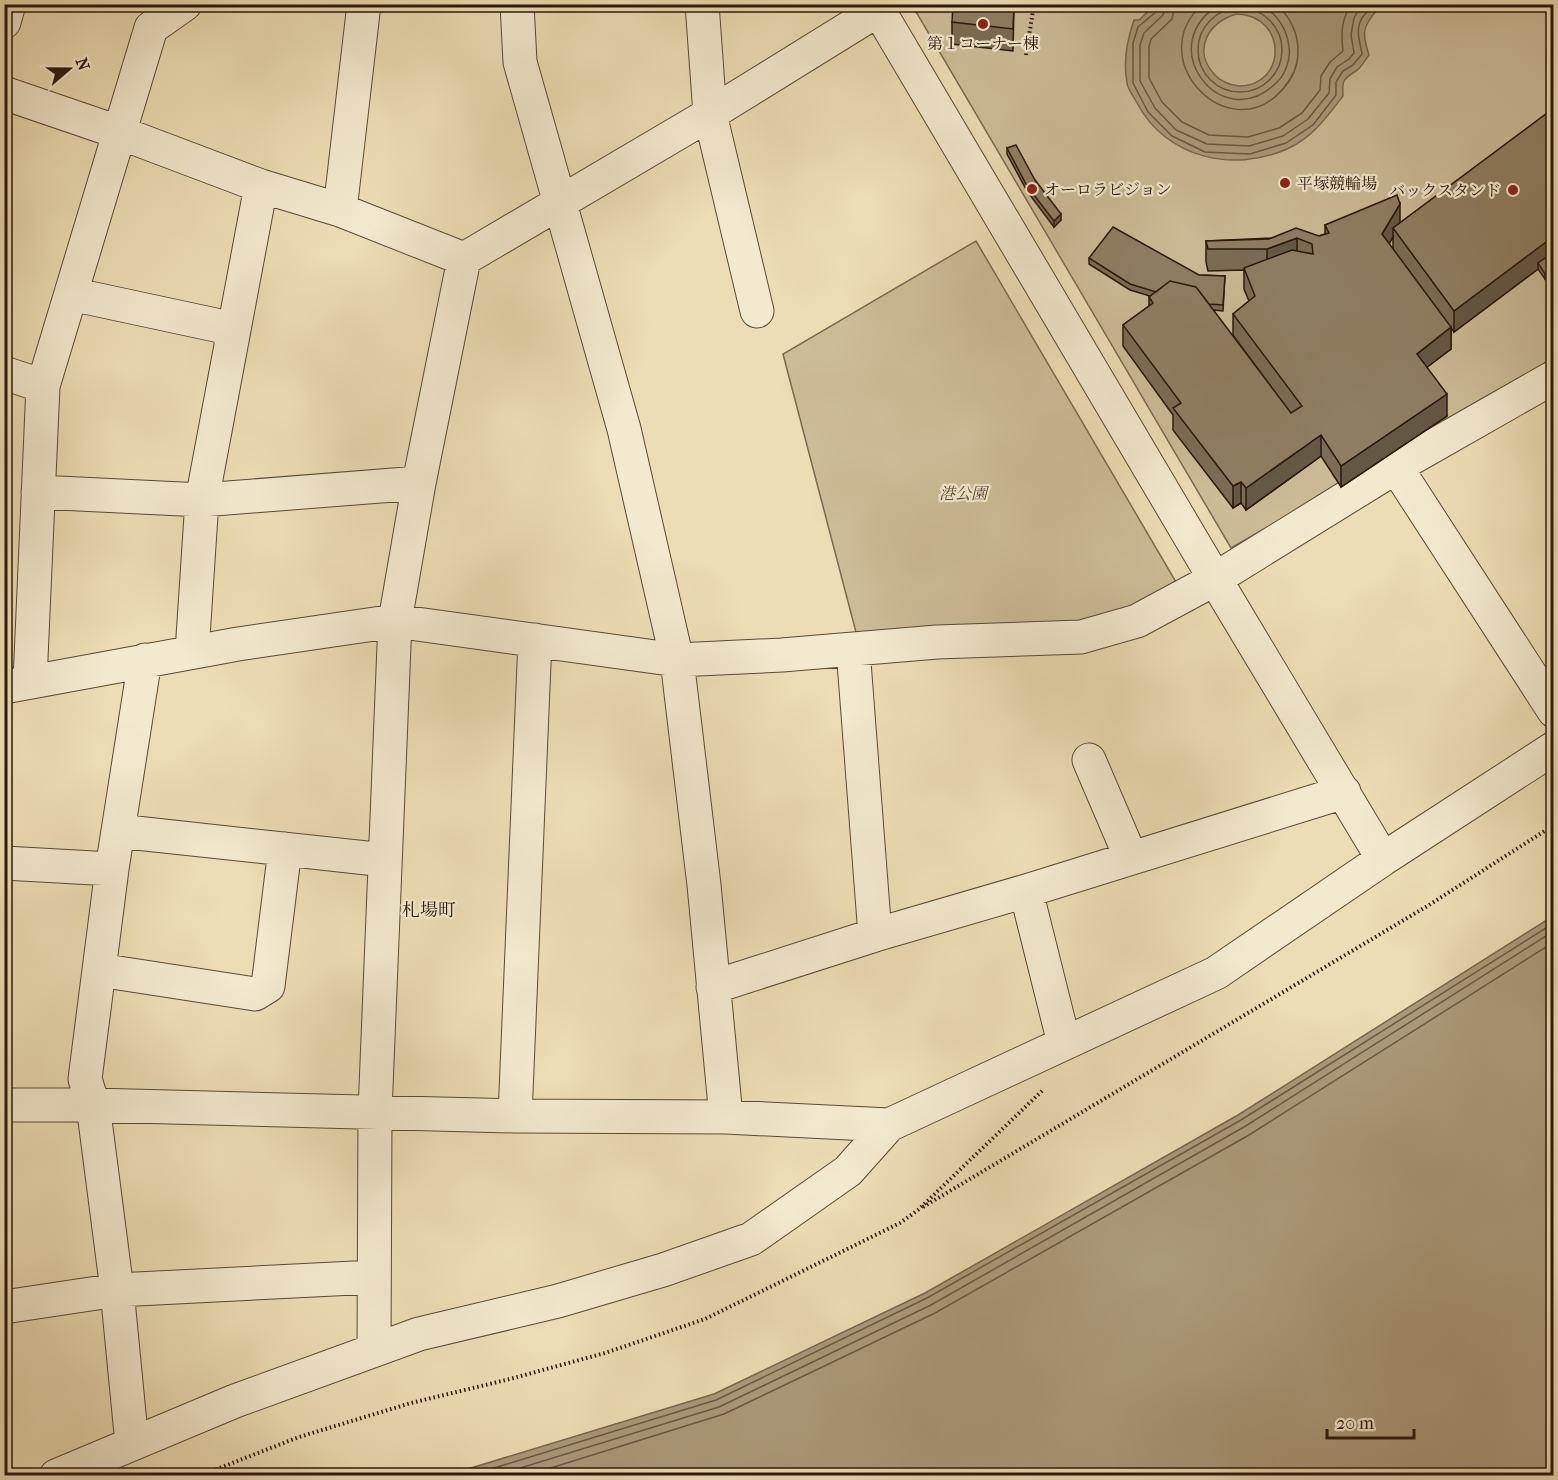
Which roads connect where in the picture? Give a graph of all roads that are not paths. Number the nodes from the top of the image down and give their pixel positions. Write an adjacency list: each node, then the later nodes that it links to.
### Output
1 (9, 4): 7 (street)
2 (185, 4): 10 (street)
3 (364, 4): 13 (street)
4 (517, 4): 12 (street)
5 (702, 4): 9 (street)
6 (877, 7): 9 (street); 25 (street)
7 (4, 22)
8 (4, 93): 10 (street)
9 (710, 114): 12 (street); 16 (street)
10 (118, 132): 11 (street); 15 (street)
11 (261, 186): 13 (street); 17 (street)
12 (560, 204): 14 (street); 31 (street)
13 (340, 210): 14 (street)
14 (464, 259): 22 (street)
15 (71, 294): 17 (street); 20 (street)
16 (757, 311)
17 (234, 329): 24 (street)
18 (4, 373): 20 (street)
19 (1554, 377): 21 (street)
20 (43, 386): 23 (street)
21 (1396, 467): 25 (street); 33 (street)
22 (419, 483): 24 (street); 26 (street)
23 (38, 492): 24 (street); 32 (street)
24 (202, 500): 29 (street)
25 (1215, 579): 28 (street); 36 (street)
26 (395, 621): 27 (street); 29 (street); 41 (street)
27 (535, 640): 31 (street); 52 (street)
28 (853, 649): 31 (street); 45 (street)
29 (192, 652): 30 (street)
30 (145, 660): 32 (street); 37 (street)
31 (677, 660): 47 (street)
32 (17, 684)
33 (1554, 711)
34 (1554, 748): 40 (street)
35 (1089, 760): 39 (street)
36 (1344, 792): 39 (street); 40 (street)
37 (118, 831): 38 (street); 43 (street)
38 (285, 849): 41 (street); 46 (street)
39 (1131, 858): 44 (street)
40 (1383, 859): 48 (street)
41 (385, 860): 51 (street)
42 (4, 863): 43 (street)
43 (112, 869): 46 (street)
44 (1026, 891): 45 (street); 48 (street)
45 (875, 935): 47 (street)
46 (99, 970): 50 (street)
47 (713, 987): 53 (street)
48 (1064, 1043): 54 (street)
49 (4, 1105): 50 (street)
50 (93, 1105): 51 (street); 56 (street)
51 (375, 1112): 52 (street); 55 (street)
52 (515, 1116): 53 (street)
53 (726, 1117): 54 (street)
54 (889, 1125): 58 (street)
55 (374, 1277): 56 (street); 58 (street)
56 (117, 1290): 57 (street); 59 (street)
57 (4, 1307)
58 (374, 1350): 59 (street)
59 (132, 1444): 60 (street)
60 (57, 1476)

